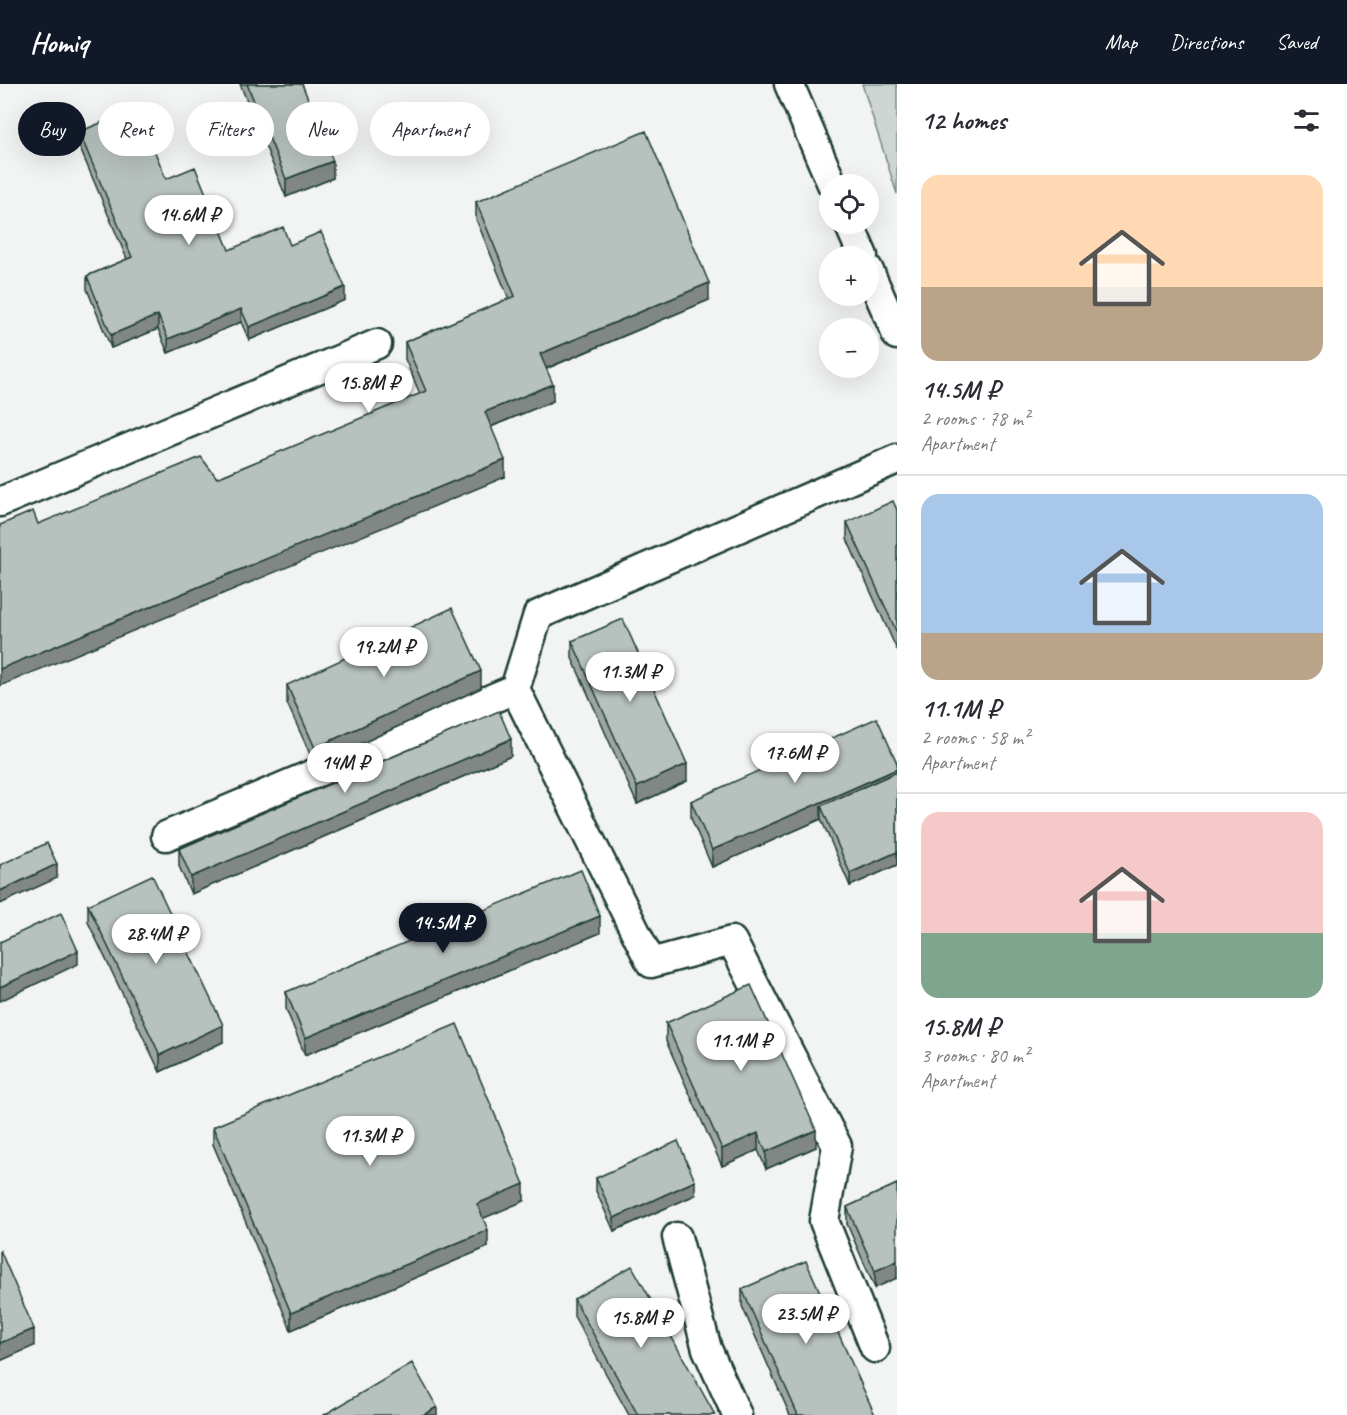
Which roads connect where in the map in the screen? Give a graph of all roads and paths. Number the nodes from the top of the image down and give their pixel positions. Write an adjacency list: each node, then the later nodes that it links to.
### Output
1 (789, 84): 2 (street)
2 (828, 174)
3 (879, 293): 4 (street)
4 (897, 335)
5 (377, 344): 7 (street)
6 (897, 459): 8 (street)
7 (0, 502)
8 (515, 689): 9 (street); 11 (street)
9 (166, 836)
10 (677, 1238): 12 (street)
11 (875, 1348)
12 (737, 1415)

